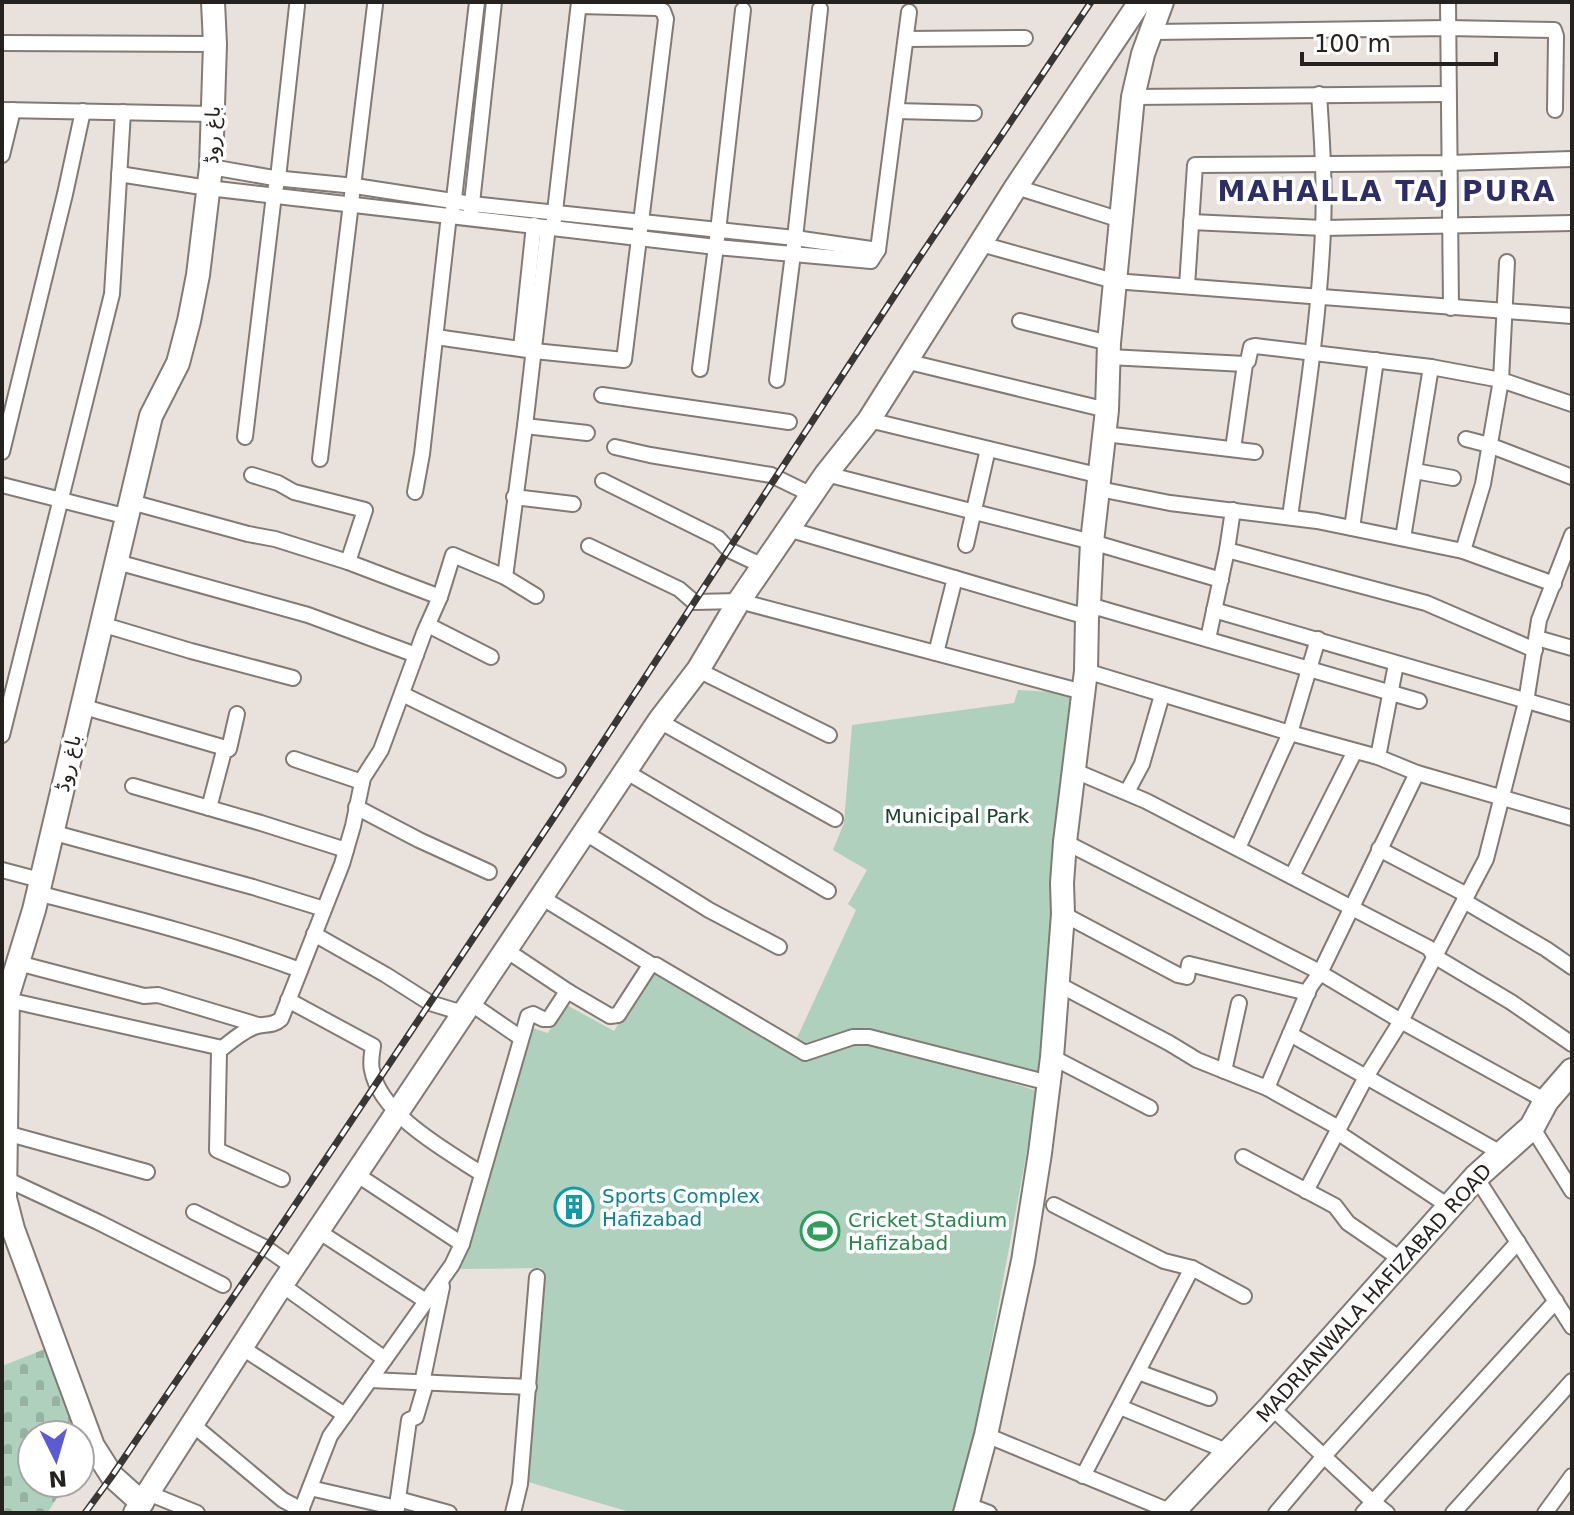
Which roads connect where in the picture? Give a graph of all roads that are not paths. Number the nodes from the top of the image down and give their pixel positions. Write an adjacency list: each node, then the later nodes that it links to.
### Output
1 (213, 2): 18 (street, باغ روڈ)
2 (477, 2): 6 (street); 40 (street)
3 (1140, 2): 37 (street)
4 (1162, 2): 14 (street)
5 (1448, 2): 13 (street)
6 (494, 3): 41 (street)
7 (579, 4): 44 (street); 48 (street)
8 (375, 5): 36 (street)
9 (297, 6): 35 (street)
10 (820, 9): 50 (street)
11 (743, 10): 49 (street)
12 (909, 12): 16 (street)
13 (1447, 28): 14 (street); 20 (street); 23 (street)
14 (1153, 32): 21 (street)
15 (1025, 38): 16 (street)
16 (906, 39): 25 (street)
17 (2, 43): 18 (street)
18 (215, 44): 28 (street, باغ روڈ)
19 (1319, 94): 20 (street); 21 (street); 32 (street)
20 (1448, 94): 31 (street)
21 (1133, 97): 42 (street)
22 (8, 110): 24 (street); 29 (street)
23 (1555, 110)
24 (83, 111): 26 (street); 88 (street)
25 (896, 111): 27 (street); 54 (street)
26 (123, 112): 28 (street); 33 (street)
27 (974, 113)
28 (213, 114): 34 (street, باغ روڈ)
29 (2, 155)
30 (1572, 159): 31 (street)
31 (1449, 163): 32 (street); 46 (street)
32 (1323, 164): 43 (street); 47 (street)
33 (119, 174): 34 (street); 102 (street)
34 (210, 177): 35 (street); 38 (street); 104 (street, باغ روڈ)
35 (278, 178): 36 (street); 38 (street)
36 (353, 186): 39 (street); 40 (street)
37 (1016, 187): 42 (street); 51 (street)
38 (274, 195): 39 (street); 82 (street)
39 (351, 204): 40 (street); 90 (street)
40 (452, 211): 41 (street); 63 (street)
41 (471, 211): 44 (street); 44 (street)
42 (1121, 220): 56 (street)
43 (1191, 222): 47 (street); 57 (street)
44 (547, 223): 48 (street); 64 (street)
45 (1572, 223): 46 (street)
46 (1450, 225): 47 (street); 59 (street)
47 (1323, 228): 58 (street)
48 (639, 229): 49 (street); 52 (street); 64 (street)
49 (718, 231): 50 (street); 52 (street)
50 (795, 238): 53 (street); 54 (street)
51 (981, 244): 56 (street); 68 (street)
52 (716, 247): 53 (street); 71 (street)
53 (793, 255): 54 (street); 72 (street)
54 (874, 256)
55 (1507, 262): 60 (street)
56 (1114, 281): 57 (street); 65 (street)
57 (1187, 286): 58 (street)
58 (1319, 297): 59 (street); 66 (street)
59 (1451, 308): 60 (street)
60 (1506, 311): 61 (street); 73 (street)
61 (1572, 316)
62 (1020, 321): 65 (street)
63 (436, 337): 64 (street); 99 (street)
64 (528, 350): 79 (street)
65 (1109, 350): 69 (street); 76 (street)
66 (1312, 353): 67 (street); 69 (street); 107 (street)
67 (1376, 360): 70 (street); 108 (street)
68 (905, 361): 76 (street); 77 (street)
69 (1245, 364): 87 (street)
70 (1431, 367): 73 (street); 91 (street)
71 (700, 369)
72 (777, 380)
73 (1501, 380): 75 (street); 84 (street)
74 (602, 395): 78 (street)
75 (1572, 404)
76 (1107, 410): 81 (street)
77 (869, 420): 86 (street); 92 (street)
78 (789, 422)
79 (525, 426): 80 (street); 101 (street)
80 (587, 433)
81 (1105, 434): 87 (street); 97 (street)
82 (245, 437)
83 (1466, 439): 84 (street)
84 (1489, 445): 94 (street); 116 (street)
85 (615, 447): 100 (street)
86 (988, 449): 97 (street); 106 (street)
87 (1233, 449): 89 (street)
88 (2, 452)
89 (1255, 452)
90 (320, 459)
91 (1415, 471): 95 (street); 111 (street)
92 (826, 474): 100 (street); 106 (street)
93 (252, 475): 118 (street)
94 (1572, 477)
95 (1453, 478)
96 (603, 481): 119 (street)
97 (1100, 482): 105 (street); 112 (street)
98 (2, 485): 102 (street)
99 (415, 492)
100 (812, 495): 109 (street)
101 (514, 497): 103 (street); 120 (street)
102 (59, 499): 104 (street); 153 (street)
103 (573, 504)
104 (129, 510): 117 (street, باغ روڈ); 118 (street)
105 (1233, 510): 107 (street); 115 (street)
106 (974, 511): 112 (street); 113 (street)
107 (1290, 517): 108 (street)
108 (1352, 528): 111 (street)
109 (788, 529): 119 (street); 121 (street)
110 (1572, 535): 123 (street)
111 (1403, 538): 116 (street)
112 (1092, 542): 122 (street); 128 (street)
113 (966, 545)
114 (589, 546): 126 (street)
115 (1227, 550): 122 (street); 133 (street)
116 (1463, 551): 123 (street)
117 (117, 562): 129 (street, باغ روڈ); 136 (street)
118 (348, 562): 125 (street)
119 (763, 566): 126 (street)
120 (505, 577): 124 (street); 125 (street)
121 (955, 578): 128 (street); 135 (street)
122 (1221, 580): 127 (street)
123 (1554, 584): 133 (street)
124 (536, 596)
125 (440, 597): 130 (street)
126 (739, 601): 135 (street); 140 (street)
127 (1214, 610): 131 (street); 132 (street)
128 (1088, 611): 131 (street); 142 (street)
129 (101, 624): 141 (street); 148 (street, باغ روڈ)
130 (428, 625): 136 (street); 137 (street)
131 (1208, 639): 139 (street)
132 (1318, 639): 138 (street); 139 (street)
133 (1536, 644): 134 (street); 147 (street)
134 (1572, 648)
135 (936, 653): 142 (street)
136 (416, 655): 144 (street)
137 (491, 657)
138 (1396, 664): 143 (street); 147 (street)
139 (1309, 669): 143 (street); 152 (street)
140 (698, 670): 151 (street); 154 (street)
141 (293, 678)
142 (1084, 682): 145 (street); 161 (street)
143 (1391, 693): 146 (street); 157 (street)
144 (402, 694): 159 (street); 163 (street)
145 (1162, 695): 152 (street); 165 (street)
146 (1419, 701)
147 (1526, 702): 150 (street); 166 (street)
148 (81, 706): 155 (street); 171 (street, باغ روڈ)
149 (237, 714): 155 (street)
150 (1572, 714)
151 (659, 721): 160 (street); 170 (street)
152 (1290, 733): 156 (street); 174 (street)
153 (2, 735)
154 (829, 735)
155 (225, 747): 168 (street)
156 (1355, 751): 157 (street); 179 (street)
157 (1378, 757): 162 (street)
158 (294, 759): 163 (street)
159 (558, 770)
160 (625, 771): 172 (street); 181 (street)
161 (1075, 771): 165 (street); 173 (street)
162 (1417, 773): 166 (street); 175 (street)
163 (362, 782): 167 (street)
164 (133, 786): 168 (street)
165 (1127, 792): 174 (street)
166 (1500, 798): 169 (street); 183 (street)
167 (356, 807): 176 (street); 178 (street)
168 (209, 808): 176 (street)
169 (1572, 818)
170 (835, 819)
171 (51, 832): 180 (street, باغ روڈ); 185 (street)
172 (584, 832): 182 (street); 188 (street)
173 (1065, 842): 186 (street); 195 (street)
174 (1238, 848): 179 (street)
175 (1379, 849): 183 (street); 184 (street)
176 (346, 850): 185 (street)
177 (2, 870): 180 (street)
178 (489, 872)
179 (1292, 876): 184 (street)
180 (38, 886): 191 (street, باغ روڈ); 194 (street)
181 (828, 891)
182 (541, 897): 189 (street); 192 (street)
183 (1465, 898): 190 (street); 193 (street)
184 (1350, 908): 190 (street); 195 (street)
185 (324, 909): 187 (street)
186 (1063, 914): 196 (street); 198 (street)
187 (314, 934): 194 (street); 202 (street)
188 (779, 947)
189 (506, 950): 197 (street); 202 (street)
190 (1434, 956): 203 (street); 207 (street)
191 (18, 963): 199 (street, باغ روڈ); 204 (street)
192 (652, 965): 197 (street); 213 (street)
193 (1572, 967)
194 (300, 970): 200 (street)
195 (1320, 973): 198 (street); 203 (street)
196 (1056, 983): 209 (street); 210 (street)
197 (569, 992): 206 (street)
198 (1308, 993): 205 (street)
199 (8, 1000): 208 (street); 220 (street, باغ روڈ)
200 (288, 1000): 204 (street); 217 (street)
201 (1239, 1003): 210 (street)
202 (466, 1008): 206 (street); 217 (street)
203 (1401, 1021): 212 (street); 215 (street)
204 (258, 1025): 208 (street)
205 (1290, 1034): 212 (street); 214 (street)
206 (521, 1038): 225 (street)
207 (1572, 1044)
208 (222, 1048): 227 (street)
209 (1052, 1057): 213 (street); 216 (street)
210 (1224, 1071): 214 (street)
211 (1571, 1073): 215 (main road, MADRIANWALA HAFIZABAD ROAD)
212 (1366, 1077): 219 (street); 221 (street)
213 (1049, 1083): 259 (street)
214 (1267, 1088): 219 (street)
215 (1546, 1101): 218 (main road, MADRIANWALA HAFIZABAD ROAD)
216 (1150, 1108)
217 (397, 1112): 224 (street); 225 (street)
218 (1532, 1127): 221 (main road, MADRIANWALA HAFIZABAD ROAD); 229 (street)
219 (1338, 1130): 228 (street); 232 (street)
220 (6, 1133): 223 (street); 230 (street, باغ روڈ)
221 (1501, 1153): 226 (main road, MADRIANWALA HAFIZABAD ROAD)
222 (1243, 1157): 228 (street)
223 (147, 1172)
224 (356, 1174): 234 (street); 236 (street)
225 (482, 1174): 236 (street)
226 (1476, 1177): 232 (main road, MADRIANWALA HAFIZABAD ROAD); 235 (street)
227 (282, 1179)
228 (1306, 1191): 237 (street)
229 (1572, 1191)
230 (4, 1192): 242 (street); 266 (street, باغ روڈ)
231 (1054, 1205): 238 (street)
232 (1450, 1207): 237 (main road, MADRIANWALA HAFIZABAD ROAD)
233 (194, 1212): 239 (street)
234 (318, 1231): 239 (street); 244 (street)
235 (1518, 1242): 245 (street); 261 (street)
236 (462, 1244): 241 (street)
237 (1402, 1260): 256 (main road, MADRIANWALA HAFIZABAD ROAD)
238 (1192, 1268): 243 (street); 249 (street)
239 (288, 1276): 247 (street); 248 (street)
240 (537, 1277): 253 (street)
241 (440, 1280): 244 (street); 252 (street)
242 (223, 1285)
243 (1244, 1296)
244 (426, 1301): 248 (street)
245 (1556, 1301): 246 (street); 268 (street)
246 (1572, 1327)
247 (241, 1347): 257 (street); 258 (street)
248 (385, 1359): 250 (street)
249 (1138, 1372): 254 (street); 255 (street)
250 (370, 1380): 252 (street); 257 (street)
251 (1572, 1381): 279 (street)
252 (424, 1383): 253 (street); 267 (street)
253 (529, 1387): 275 (street)
254 (1209, 1398)
255 (1120, 1407): 260 (street); 262 (street)
256 (1271, 1407): 260 (main road, MADRIANWALA HAFIZABAD ROAD); 261 (street)
257 (345, 1415): 264 (street)
258 (192, 1424): 266 (street); 270 (street)
259 (986, 1435): 262 (street); 269 (street)
260 (1229, 1452): 272 (main road, MADRIANWALA HAFIZABAD ROAD)
261 (1324, 1456): 268 (street); 277 (street)
262 (1083, 1476): 272 (street)
263 (1572, 1476): 271 (street)
264 (310, 1488): 267 (street); 270 (street)
265 (1572, 1497): 271 (street)
266 (141, 1503): 273 (street)
267 (397, 1507): 274 (street)
268 (1368, 1508): 278 (street)
269 (966, 1509): 276 (street)
270 (301, 1511)
271 (1547, 1511)
272 (1172, 1512)
273 (197, 1513)
274 (449, 1513)
275 (513, 1513)
276 (989, 1513)
277 (1276, 1513)
278 (1387, 1513)
279 (1453, 1513)

